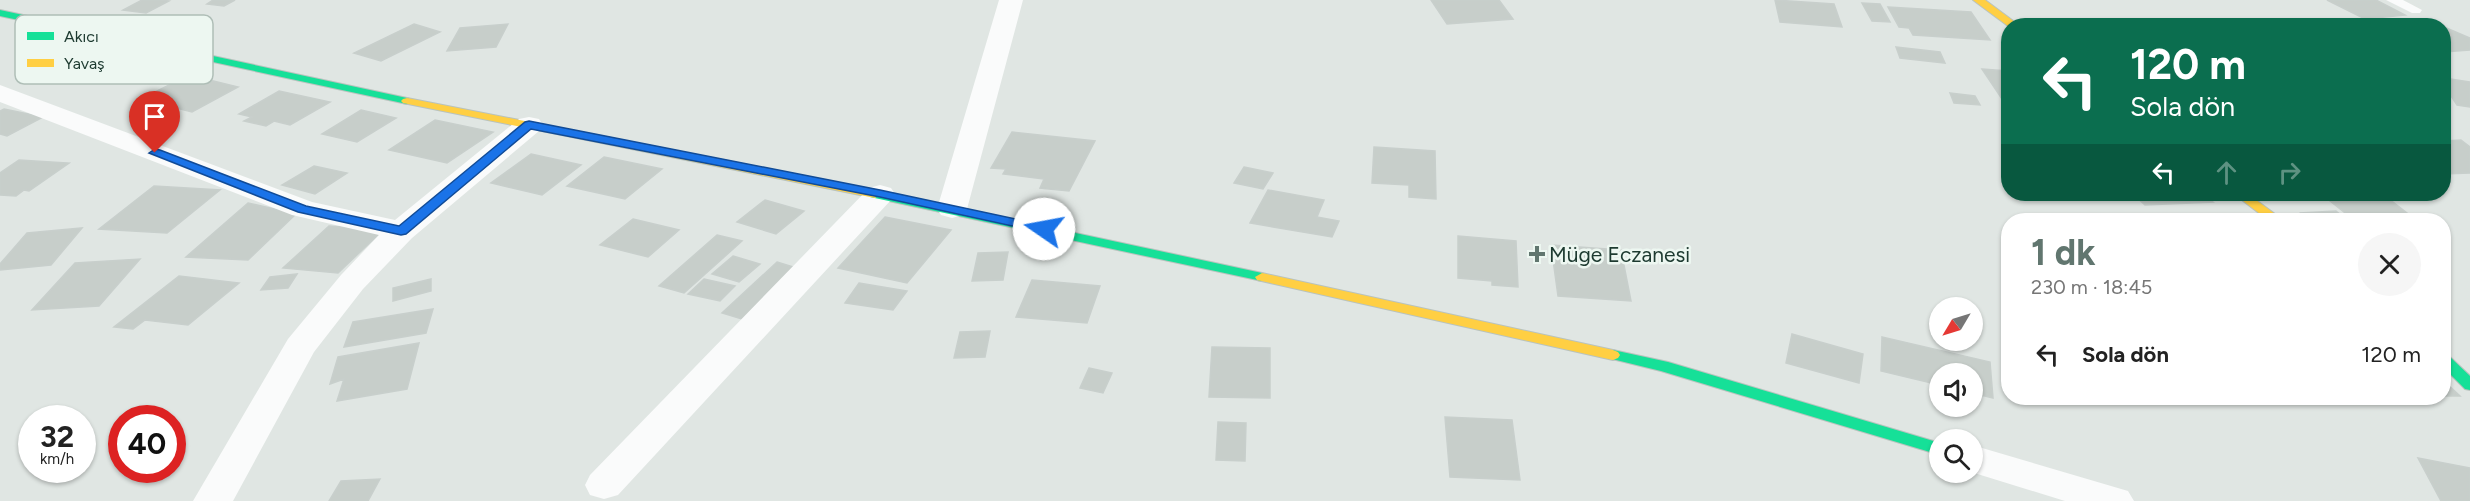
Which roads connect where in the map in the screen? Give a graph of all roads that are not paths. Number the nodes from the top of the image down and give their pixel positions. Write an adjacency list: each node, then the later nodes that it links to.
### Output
1 (1011, 0): 13 (street)
2 (1978, 0): 7 (street)
3 (2392, 0): 4 (lane)
4 (2416, 10)
5 (0, 13): 6 (street)
6 (15, 16)
7 (2004, 18)
8 (213, 58): 10 (street)
9 (0, 93): 15 (street)
10 (529, 124): 11 (street); 15 (street)
11 (880, 194): 13 (street); 20 (street)
12 (2250, 201): 14 (street)
13 (952, 209): 18 (street)
14 (2266, 213)
15 (401, 231): 21 (street)
16 (2451, 367): 17 (street)
17 (2470, 385)
18 (1929, 446)
19 (1983, 462): 22 (street)
20 (603, 485)
21 (213, 501)
22 (2114, 501)

